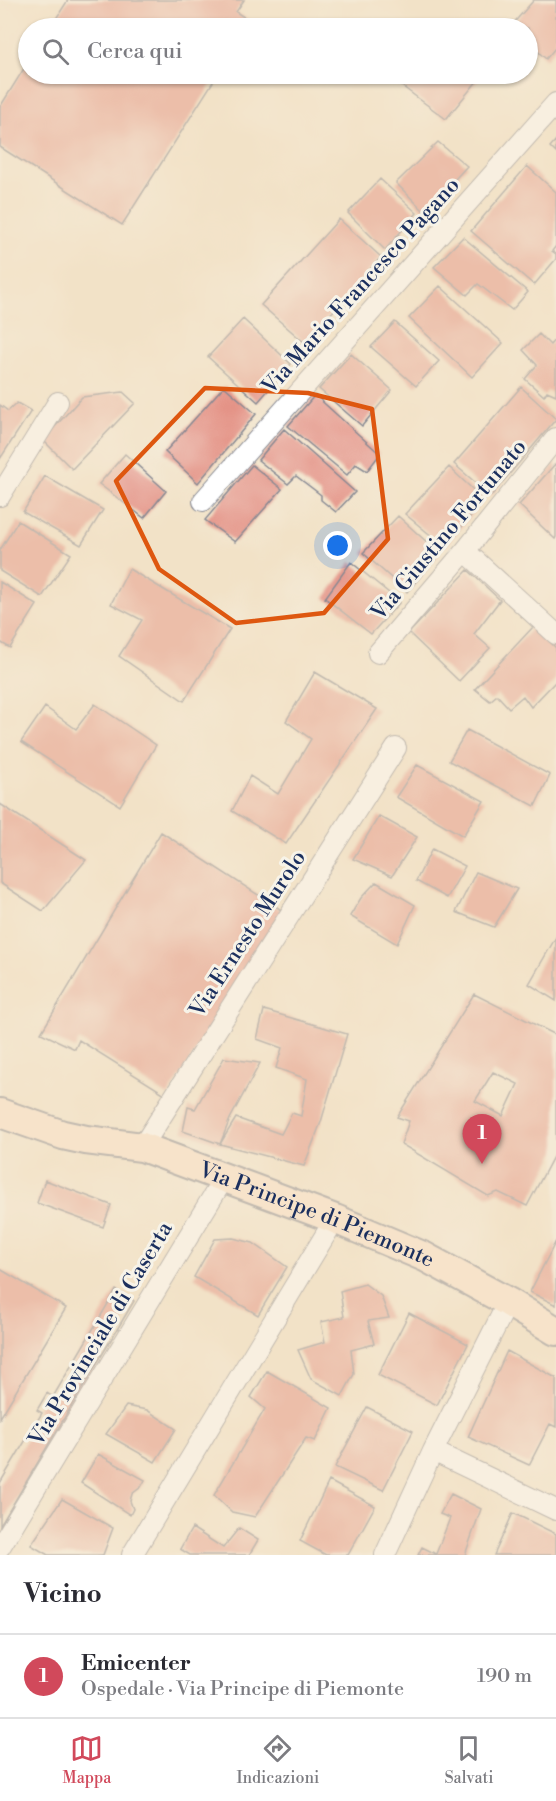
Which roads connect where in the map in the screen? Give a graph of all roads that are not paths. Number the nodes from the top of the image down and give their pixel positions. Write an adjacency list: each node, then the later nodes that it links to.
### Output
1 (556, 103): 5 (street, Via Mario Francesco Pagano)
2 (58, 402): 4 (street)
3 (556, 438): 6 (street, Via Giustino Fortunato)
4 (0, 496)
5 (202, 501)
6 (465, 551): 7 (street); 8 (street, Via Giustino Fortunato)
7 (556, 634)
8 (378, 653)
9 (396, 748): 11 (street, Via Ernesto Murolo)
10 (0, 1113): 11 (main road, Via Principe di Piemonte)
11 (142, 1147): 12 (main road, Via Principe di Piemonte)
12 (224, 1178): 13 (main road, Via Principe di Piemonte); 18 (street, Via Provinciale di Caserta)
13 (335, 1219): 14 (main road, Via Principe di Piemonte); 19 (street)
14 (508, 1302): 15 (main road, Via Principe di Piemonte); 16 (street)
15 (556, 1331)
16 (433, 1451): 17 (street); 20 (street)
17 (556, 1510)
18 (0, 1547)
19 (132, 1555)
20 (385, 1555)

